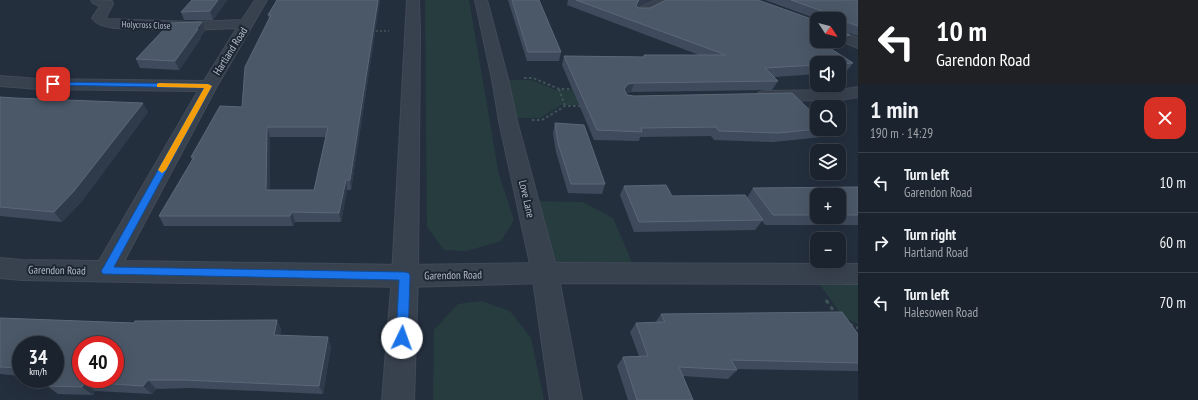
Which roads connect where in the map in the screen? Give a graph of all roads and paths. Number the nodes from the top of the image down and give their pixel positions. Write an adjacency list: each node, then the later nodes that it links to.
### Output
1 (97, 0): 7 (street, Holycross Close)
2 (261, 0): 7 (street, Hartland Road)
3 (412, 0): 9 (street)
4 (482, 0): 12 (street, Love Lane)
5 (666, 0): 6 (street)
6 (642, 12)
7 (247, 24): 14 (street, Hartland Road)
8 (366, 31): 9 (path)
9 (413, 31): 27 (street)
10 (846, 38): 11 (street)
11 (858, 44)
12 (500, 79): 15 (path); 21 (street, Love Lane)
13 (0, 81): 14 (street)
14 (208, 86): 23 (street, Hartland Road)
15 (559, 89): 16 (path); 19 (path)
16 (581, 89)
17 (858, 92): 18 (street)
18 (748, 97)
19 (565, 106): 20 (path); 21 (path)
20 (589, 106)
21 (508, 121): 24 (street, Love Lane)
22 (0, 268): 23 (street, Garendon Road)
23 (106, 271): 27 (street, Garendon Road)
24 (544, 273): 25 (street, Garendon Road); 27 (street, Garendon Road); 32 (street, Love Lane)
25 (808, 274): 26 (street, Garendon Road); 28 (path)
26 (858, 274)
27 (405, 276): 31 (street)
28 (840, 319)
29 (846, 322): 30 (path)
30 (858, 328)
31 (398, 400)
32 (566, 400)

